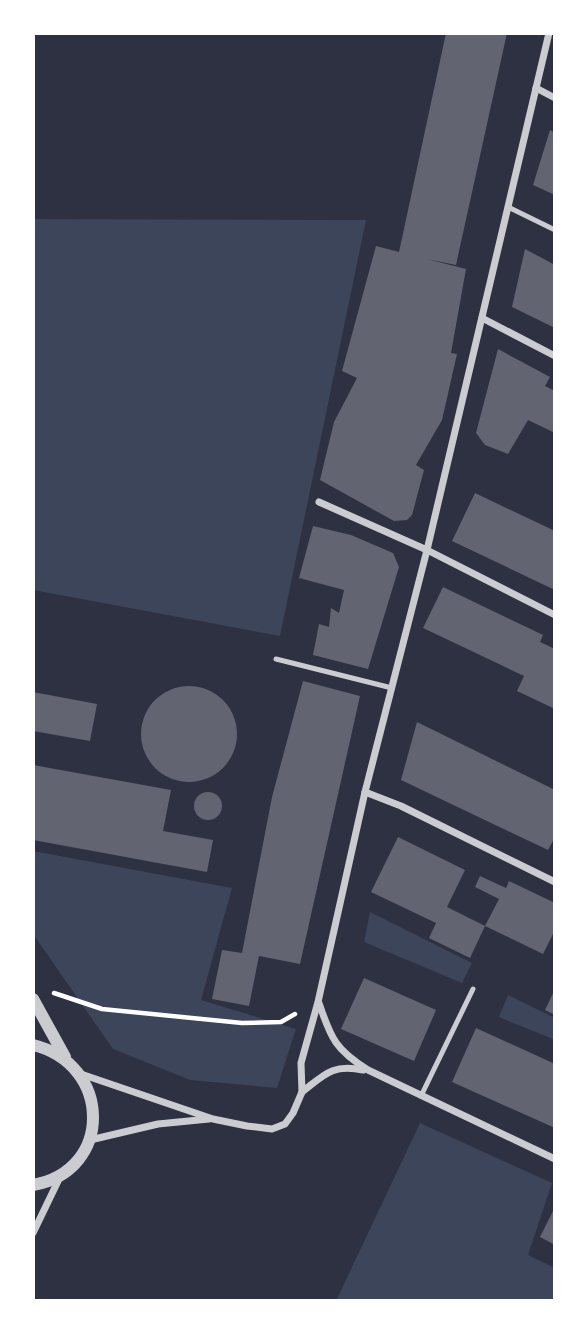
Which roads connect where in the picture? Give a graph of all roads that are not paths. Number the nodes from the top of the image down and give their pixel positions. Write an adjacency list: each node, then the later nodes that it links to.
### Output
1 (549, 33): 2 (street)
2 (536, 88): 3 (street); 4 (street)
3 (555, 98)
4 (508, 207): 5 (lane); 6 (street)
5 (555, 230)
6 (482, 318): 7 (street); 9 (street)
7 (555, 356)
8 (319, 502): 9 (street)
9 (427, 550): 10 (street); 12 (street)
10 (555, 615)
11 (276, 659): 12 (lane)
12 (392, 688): 13 (street)
13 (365, 792): 14 (street); 17 (street)
14 (555, 882)
15 (473, 989): 23 (lane)
16 (33, 999): 19 (street)
17 (318, 1002): 20 (street); 22 (street)
18 (33, 1045): 19 (street)
19 (65, 1058): 21 (street)
20 (368, 1070): 22 (street); 23 (street)
21 (81, 1074): 24 (street); 25 (street)
22 (302, 1092): 24 (street)
23 (421, 1096): 26 (street)
24 (213, 1119): 25 (street)
25 (90, 1140): 27 (street)
26 (555, 1158)
27 (61, 1175): 28 (street); 29 (street)
28 (33, 1185)
29 (33, 1233)

